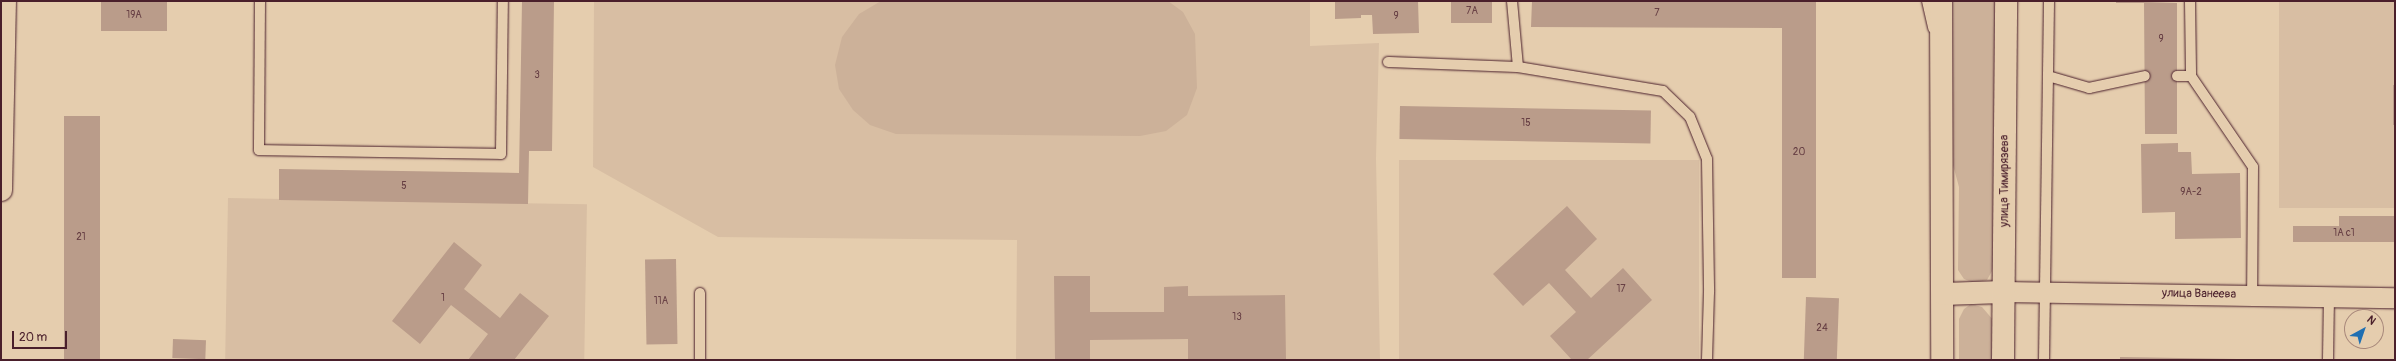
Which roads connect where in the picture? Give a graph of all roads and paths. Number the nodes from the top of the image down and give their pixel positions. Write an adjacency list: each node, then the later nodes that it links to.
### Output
1 (5, 1): 17 (main road)
2 (260, 1): 3 (lane)
3 (503, 1)
4 (1512, 1): 11 (lane)
5 (1927, 1): 12 (lane)
6 (1941, 1): 12 (main road)
7 (2006, 1): 18 (main road, улица Тимирязева)
8 (2049, 1): 13 (lane)
9 (2190, 1): 16 (lane)
10 (1388, 62): 11 (lane)
11 (1518, 67): 26 (lane)
12 (1942, 67): 21 (main road)
13 (2048, 76): 14 (lane); 19 (lane)
14 (2145, 76)
15 (2177, 76): 16 (lane)
16 (2191, 76): 22 (lane)
17 (1, 190)
18 (2003, 292): 19 (street, улица Ванеева); 21 (main road); 28 (main road, улица Тимирязева)
19 (2044, 292): 22 (street, улица Ванеева); 29 (lane)
20 (700, 293): 25 (lane)
21 (1943, 294): 27 (main road)
22 (2252, 295): 23 (street, улица Ванеева)
23 (2329, 296): 24 (street, улица Ванеева); 30 (lane)
24 (2395, 298)
25 (700, 360)
26 (1707, 360)
27 (1942, 360)
28 (2003, 360)
29 (2044, 360)
30 (2328, 360)

